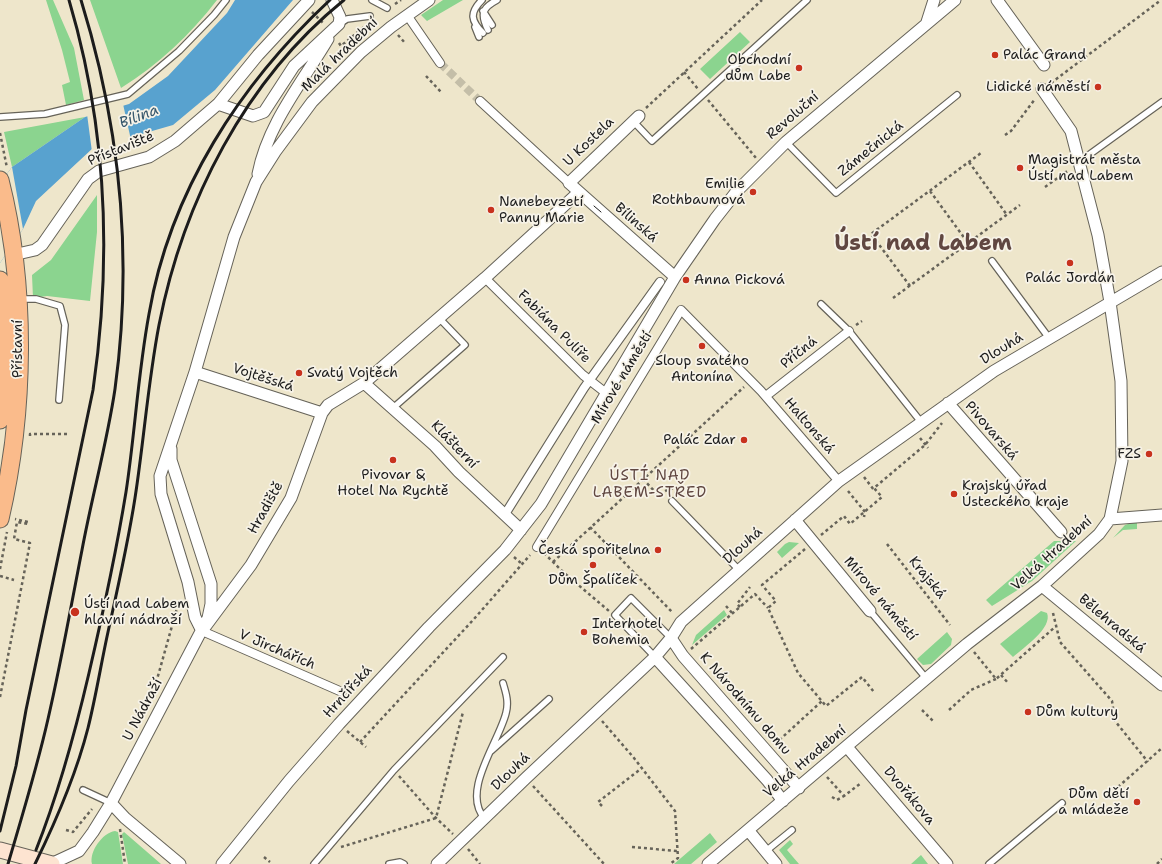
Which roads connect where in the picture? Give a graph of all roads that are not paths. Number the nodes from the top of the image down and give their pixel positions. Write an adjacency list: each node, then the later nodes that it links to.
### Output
1 (226, 0): 25 (lane)
2 (332, 0): 15 (street, Malá hradební)
3 (372, 0): 12 (lane)
4 (429, 0): 13 (street, Malá hradební)
5 (482, 0): 6 (lane)
6 (497, 0)
7 (807, 0): 26 (lane)
8 (934, 0): 16 (street)
9 (955, 0): 16 (street, Revoluční)
10 (997, 0): 19 (street)
11 (310, 5): 24 (street, Přístaviště)
12 (387, 8)
13 (406, 15): 18 (street); 30 (street, Malá hradební)
14 (370, 16): 15 (lane)
15 (339, 24): 17 (street)
16 (926, 24): 27 (street, Revoluční)
17 (328, 29): 24 (street); 30 (street, Malá hradební)
18 (440, 62)
19 (1044, 65)
20 (1042, 89): 28 (street, Velká Hradební)
21 (957, 95): 27 (lane, Zámečnická)
22 (480, 101): 31 (street)
23 (1162, 102): 28 (lane)
24 (218, 104): 33 (street, Přístaviště)
25 (0, 117)
26 (636, 118): 31 (street, U Kostela)
27 (786, 142): 36 (street, Revoluční)
28 (1079, 162): 41 (street, Velká Hradební)
29 (3, 178): 33 (main road, Přístavní)
30 (256, 182): 46 (street, Malá hradební)
31 (568, 183): 32 (street, U Kostela)
32 (579, 192): 36 (street, Bílinská); 37 (street)
33 (13, 250): 40 (main road, Přístavní)
34 (992, 261): 45 (lane)
35 (1162, 272): 41 (street, Dlouhá)
36 (675, 277): 49 (street, Mírové náměstí)
37 (485, 278): 43 (street); 47 (street, Fabiána Pulíře)
38 (0, 280): 55 (main road, Přístavní)
39 (660, 282): 47 (street)
40 (17, 299): 51 (lane); 64 (main road, Přístavní)
41 (1110, 302): 45 (street, Dlouhá); 62 (street, Velká Hradební)
42 (821, 304): 44 (lane)
43 (439, 318): 48 (street); 53 (lane)
44 (849, 331): 50 (street, Příčná); 56 (lane)
45 (1049, 338): 52 (street, Dlouhá)
46 (195, 372): 54 (street, Vojtěšská); 57 (street, U Nádraží)
47 (589, 380): 49 (street, Fabiána Pulíře); 60 (street)
48 (364, 383): 53 (street, Klášterní); 54 (street, Hradiště)
49 (606, 393): 65 (street, Mírové náměstí)
50 (764, 394): 58 (street, Haltonská); 67 (street, Mírové náměstí)
51 (59, 400)
52 (948, 403): 56 (street, Dlouhá); 66 (street, Pivovarská)
53 (393, 408): 65 (street, Klášterní)
54 (322, 413): 72 (street, Hradiště)
55 (0, 420)
56 (921, 422): 63 (street, Dlouhá)
57 (171, 447): 72 (street, U Nádraží); 72 (street, U Nádraží)
58 (836, 478)
59 (672, 501): 69 (lane)
60 (507, 511)
61 (1162, 515): 62 (street)
62 (1110, 519): 70 (street, Velká Hradební)
63 (795, 520): 69 (street, Dlouhá); 71 (street, Mírové náměstí)
64 (6, 521)
65 (521, 530): 68 (street, Mírové náměstí)
66 (1061, 532)
67 (537, 547)
68 (509, 553): 97 (street, Hrnčířská)
69 (739, 570): 73 (street, Dlouhá)
70 (1042, 586): 76 (street, Bělehradská); 77 (street, Velká Hradební)
71 (870, 611): 77 (lane, Mírové náměstí)
72 (202, 631): 81 (street, V Jirchářích); 88 (street, U Nádraží)
73 (671, 638): 75 (street, Dlouhá); 75 (lane); 85 (street, K Národnímu domu)
74 (503, 657): 98 (lane)
75 (655, 657): 87 (street); 90 (street, Dlouhá)
76 (1151, 676): 79 (street, Bělehradská); 80 (street)
77 (926, 678): 83 (street, Velká Hradební)
78 (503, 683): 84 (lane)
79 (1162, 685)
80 (1162, 691)
81 (342, 692)
82 (549, 699): 84 (lane)
83 (847, 747): 85 (street, Velká Hradební); 104 (street, Dvořákova)
84 (490, 753): 90 (lane)
85 (799, 788): 87 (street, Velká Hradební)
86 (83, 790): 88 (lane)
87 (783, 801): 91 (street, Velká Hradební)
88 (110, 803): 95 (street, U Nádraží); 96 (street)
89 (1062, 803): 105 (lane)
90 (485, 818): 101 (street, Dlouhá)
91 (748, 830): 94 (street); 102 (street, Velká Hradební)
92 (792, 830): 94 (lane)
93 (0, 850): 95 (main road)
94 (766, 851): 103 (street)
95 (52, 864)
96 (180, 864)
97 (222, 864)
98 (314, 864)
99 (389, 864): 100 (lane)
100 (404, 864)
101 (437, 864)
102 (708, 864)
103 (776, 864)
104 (947, 864)
105 (989, 864)

